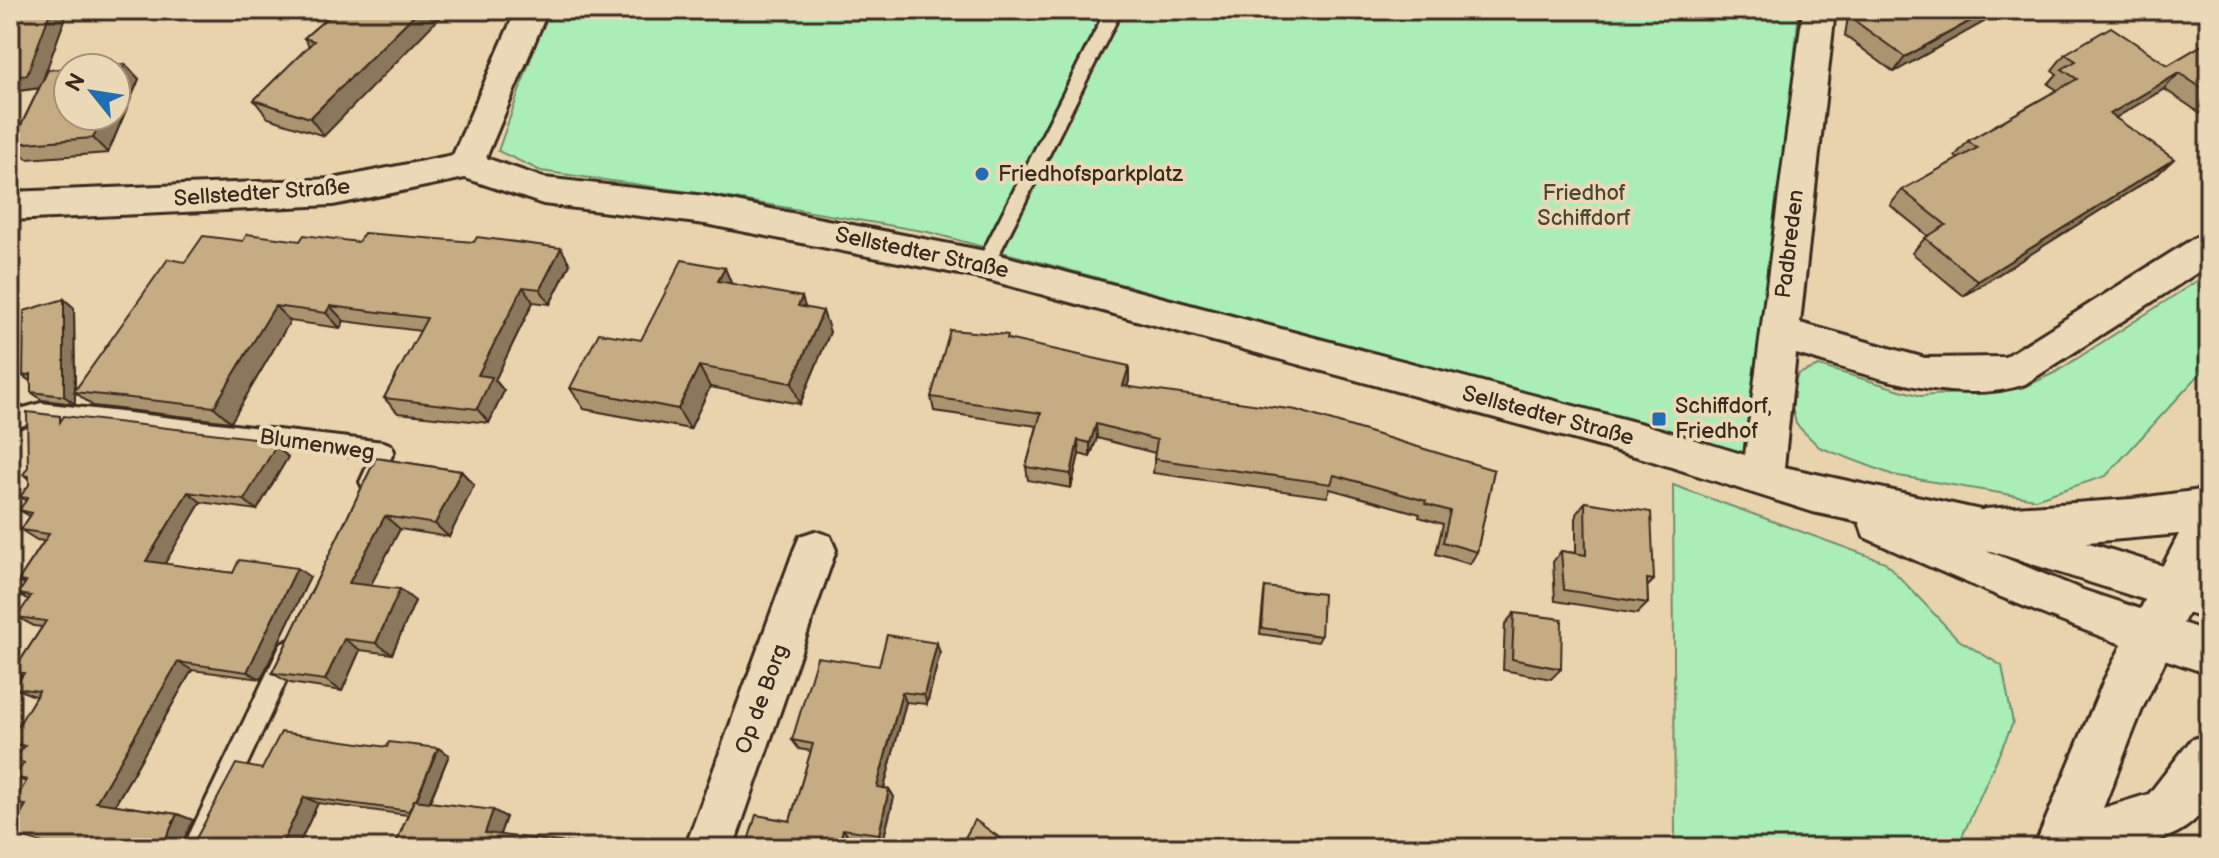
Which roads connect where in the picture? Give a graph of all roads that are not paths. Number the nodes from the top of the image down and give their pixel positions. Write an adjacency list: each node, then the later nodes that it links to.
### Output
1 (532, 10): 4 (street)
2 (1114, 10): 7 (lane)
3 (1819, 10): 8 (street, Padbreden)
4 (466, 165): 5 (street, Sellstedter Straße); 7 (street, Sellstedter Straße)
5 (11, 209)
6 (2209, 247): 8 (street)
7 (985, 265): 10 (street, Sellstedter Straße)
8 (1779, 333): 10 (street, Padbreden)
9 (10, 421): 12 (lane, Blumenweg)
10 (1762, 478): 11 (street, Sellstedter Straße)
11 (1813, 494): 15 (street, Sellstedter Straße); 19 (street, Sellstedter Straße)
12 (357, 508)
13 (2209, 509): 15 (main road)
14 (2209, 521): 17 (main road)
15 (1985, 530): 17 (street, Sellstedter Straße)
16 (815, 550): 23 (street, Op de Borg)
17 (2192, 594): 19 (main road)
18 (297, 635): 22 (lane)
19 (2151, 636): 20 (street, Sellstedter Straße); 24 (main road)
20 (2209, 653)
21 (2209, 758): 24 (main road)
22 (195, 848)
23 (709, 848)
24 (2062, 848)

